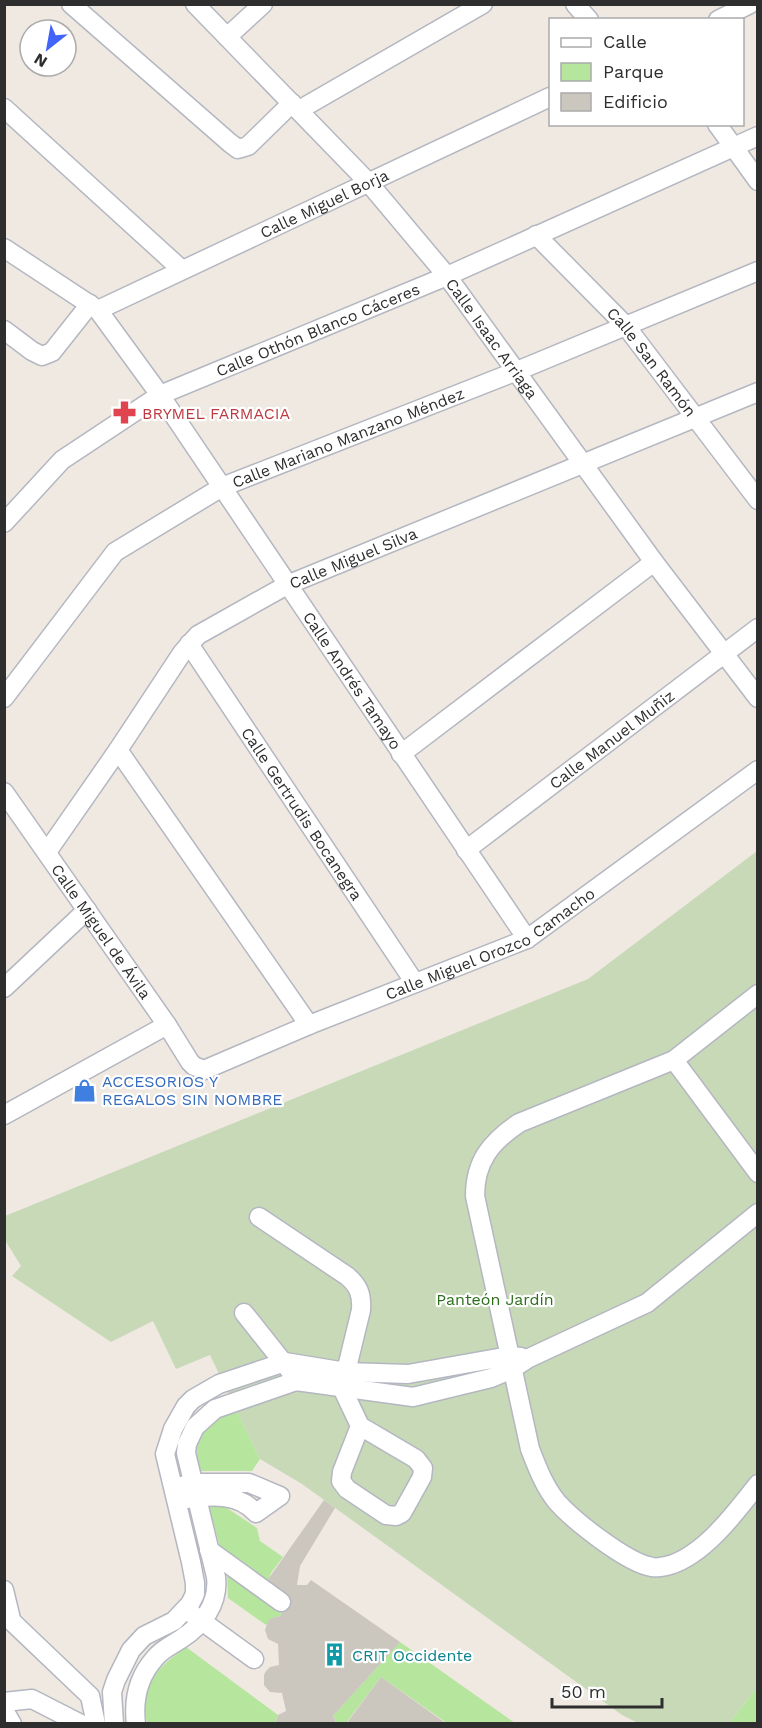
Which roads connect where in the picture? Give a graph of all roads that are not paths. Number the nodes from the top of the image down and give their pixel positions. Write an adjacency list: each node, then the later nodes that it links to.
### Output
1 (71, 4): 11 (street)
2 (195, 4): 9 (street, Calle Isaac Arriaga)
3 (263, 4): 9 (street)
4 (483, 4): 11 (street)
5 (575, 4): 7 (street)
6 (750, 4): 8 (street)
7 (587, 18)
8 (722, 18)
9 (227, 37): 11 (street, Calle Isaac Arriaga)
10 (549, 97): 17 (street, Calle Miguel Borja)
11 (295, 107): 17 (street, Calle Isaac Arriaga)
12 (4, 108): 20 (street)
13 (718, 126): 15 (street)
14 (758, 136): 15 (street, Calle Othón Blanco Cáceres)
15 (733, 148): 16 (street); 18 (street, Calle Othón Blanco Cáceres)
16 (758, 181)
17 (369, 182): 20 (street, Calle Miguel Borja); 22 (street, Calle Isaac Arriaga)
18 (536, 235): 22 (street, Calle Othón Blanco Cáceres); 24 (street, Calle San Ramón)
19 (4, 248): 23 (street, Calle Andrés Tamayo)
20 (182, 270): 23 (street, Calle Miguel Borja)
21 (758, 271): 24 (street, Calle Mariano Manzano Méndez)
22 (447, 276): 26 (street, Calle Isaac Arriaga); 28 (street, Calle Othón Blanco Cáceres)
23 (94, 307): 25 (street); 28 (street, Calle Andrés Tamayo)
24 (625, 325): 26 (street, Calle Mariano Manzano Méndez); 29 (street, Calle San Ramón)
25 (4, 330)
26 (517, 371): 30 (street, Calle Isaac Arriaga); 31 (street, Calle Mariano Manzano Méndez)
27 (758, 392): 29 (street, Calle Miguel Silva)
28 (160, 395): 31 (street, Calle Andrés Tamayo); 33 (street, Calle Othón Blanco Cáceres)
29 (696, 417): 30 (street, Calle Miguel Silva); 32 (street, Calle San Ramón)
30 (582, 463): 34 (street, Calle Isaac Arriaga); 35 (street, Calle Miguel Silva)
31 (222, 487): 35 (street, Calle Andrés Tamayo); 39 (street, Calle Mariano Manzano Méndez)
32 (758, 500)
33 (4, 523)
34 (654, 562): 38 (street, Calle Isaac Arriaga); 42 (street)
35 (287, 585): 37 (street, Calle Miguel Silva); 42 (street, Calle Andrés Tamayo)
36 (758, 628): 38 (street, Calle Manuel Muñiz)
37 (189, 644): 41 (street, Calle Miguel Silva); 49 (street, Calle Gertrudis Bocanegra)
38 (725, 655): 40 (street, Calle Isaac Arriaga); 45 (street, Calle Manuel Muñiz)
39 (4, 698)
40 (758, 698)
41 (118, 750): 46 (street, Calle Miguel Silva); 53 (street)
42 (401, 754): 45 (street, Calle Andrés Tamayo)
43 (758, 770): 48 (street, Calle Miguel Orozco Camacho)
44 (4, 792): 46 (street, Calle Miguel de Ávila)
45 (466, 850): 48 (street, Calle Andrés Tamayo)
46 (46, 852): 47 (street, Calle Miguel de Ávila)
47 (87, 910): 50 (street); 52 (street, Calle Miguel de Ávila)
48 (527, 939): 49 (street, Calle Miguel Orozco Camacho)
49 (415, 983): 53 (street, Calle Miguel Orozco Camacho)
50 (4, 988)
51 (758, 994): 54 (street)
52 (167, 1025): 55 (street, Calle Miguel de Ávila); 56 (street)
53 (309, 1025): 55 (street, Calle Miguel Orozco Camacho)
54 (674, 1060): 57 (street); 62 (street)
55 (198, 1069)
56 (4, 1115)
57 (758, 1173)
58 (758, 1213): 62 (street)
59 (259, 1217): 63 (street)
60 (244, 1313): 61 (street)
61 (285, 1362): 63 (street); 64 (street); 68 (street)
62 (511, 1362): 63 (street); 66 (street)
63 (344, 1380): 64 (street); 65 (street)
64 (296, 1381): 67 (street)
65 (360, 1426): 65 (street)
66 (758, 1485)
67 (195, 1490): 67 (street); 68 (street); 69 (street)
68 (174, 1495): 72 (street)
69 (209, 1550): 71 (street); 74 (street)
70 (4, 1590): 73 (street)
71 (281, 1602)
72 (186, 1610): 74 (street); 81 (street)
73 (8, 1616): 80 (street)
74 (202, 1621): 75 (street); 82 (street)
75 (254, 1659)
76 (4, 1702): 79 (street)
77 (4, 1710): 78 (street)
78 (12, 1724)
79 (81, 1724)
80 (96, 1724)
81 (114, 1724)
82 (136, 1724)

